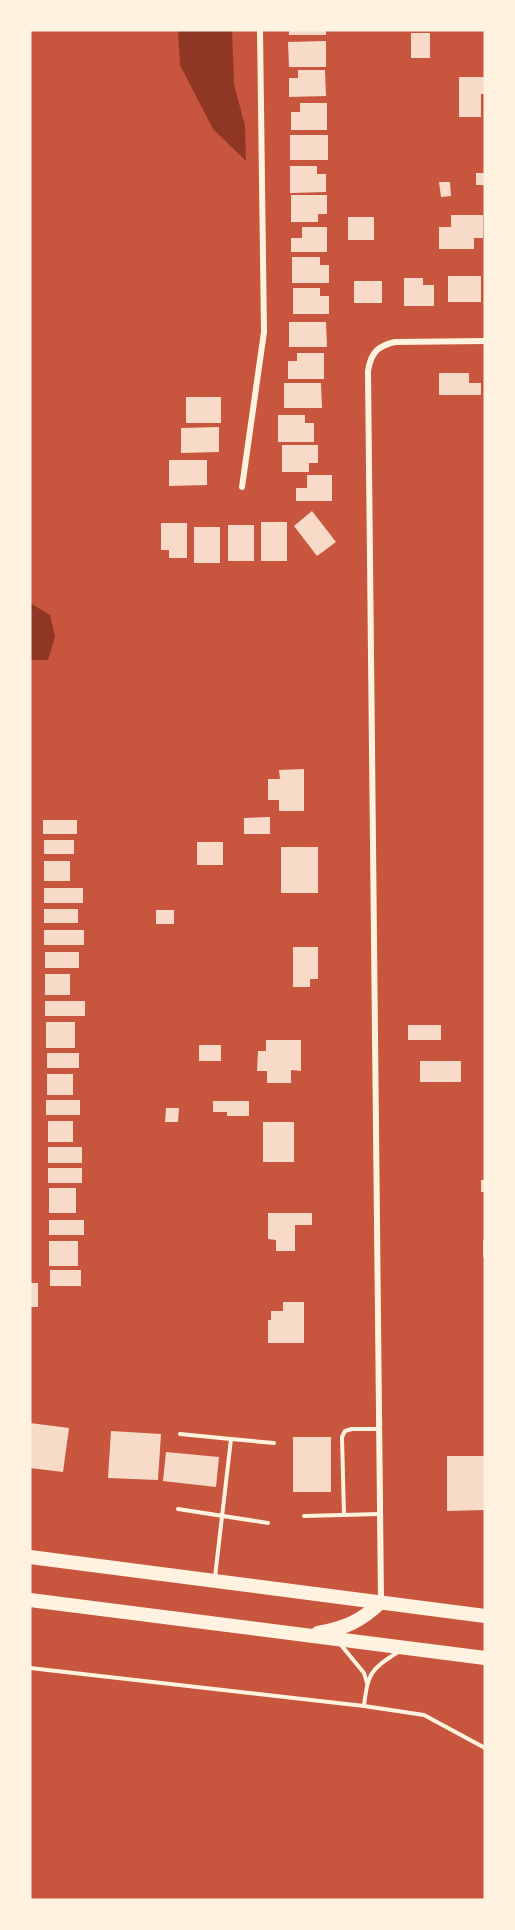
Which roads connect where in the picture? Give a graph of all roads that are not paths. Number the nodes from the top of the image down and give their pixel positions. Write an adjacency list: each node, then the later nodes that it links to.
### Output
1 (260, 30): 3 (street)
2 (485, 340): 4 (street)
3 (242, 487)
4 (379, 1429): 9 (street); 11 (lane)
5 (180, 1434): 6 (lane)
6 (231, 1439): 7 (lane); 10 (lane)
7 (274, 1443)
8 (178, 1509): 10 (lane)
9 (380, 1514): 11 (lane); 17 (street)
10 (223, 1515): 13 (lane); 15 (lane)
11 (344, 1515): 12 (lane)
12 (304, 1516)
13 (268, 1522)
14 (30, 1557): 15 (highway)
15 (215, 1581): 17 (highway)
16 (30, 1600): 19 (highway)
17 (381, 1602): 18 (highway); 19 (highway)
18 (485, 1616)
19 (307, 1635): 20 (highway)
20 (336, 1639): 21 (highway); 24 (lane)
21 (404, 1648): 22 (highway); 24 (lane)
22 (485, 1658)
23 (30, 1668): 25 (lane)
24 (367, 1683): 25 (lane)
25 (364, 1706): 26 (lane)
26 (485, 1748)

